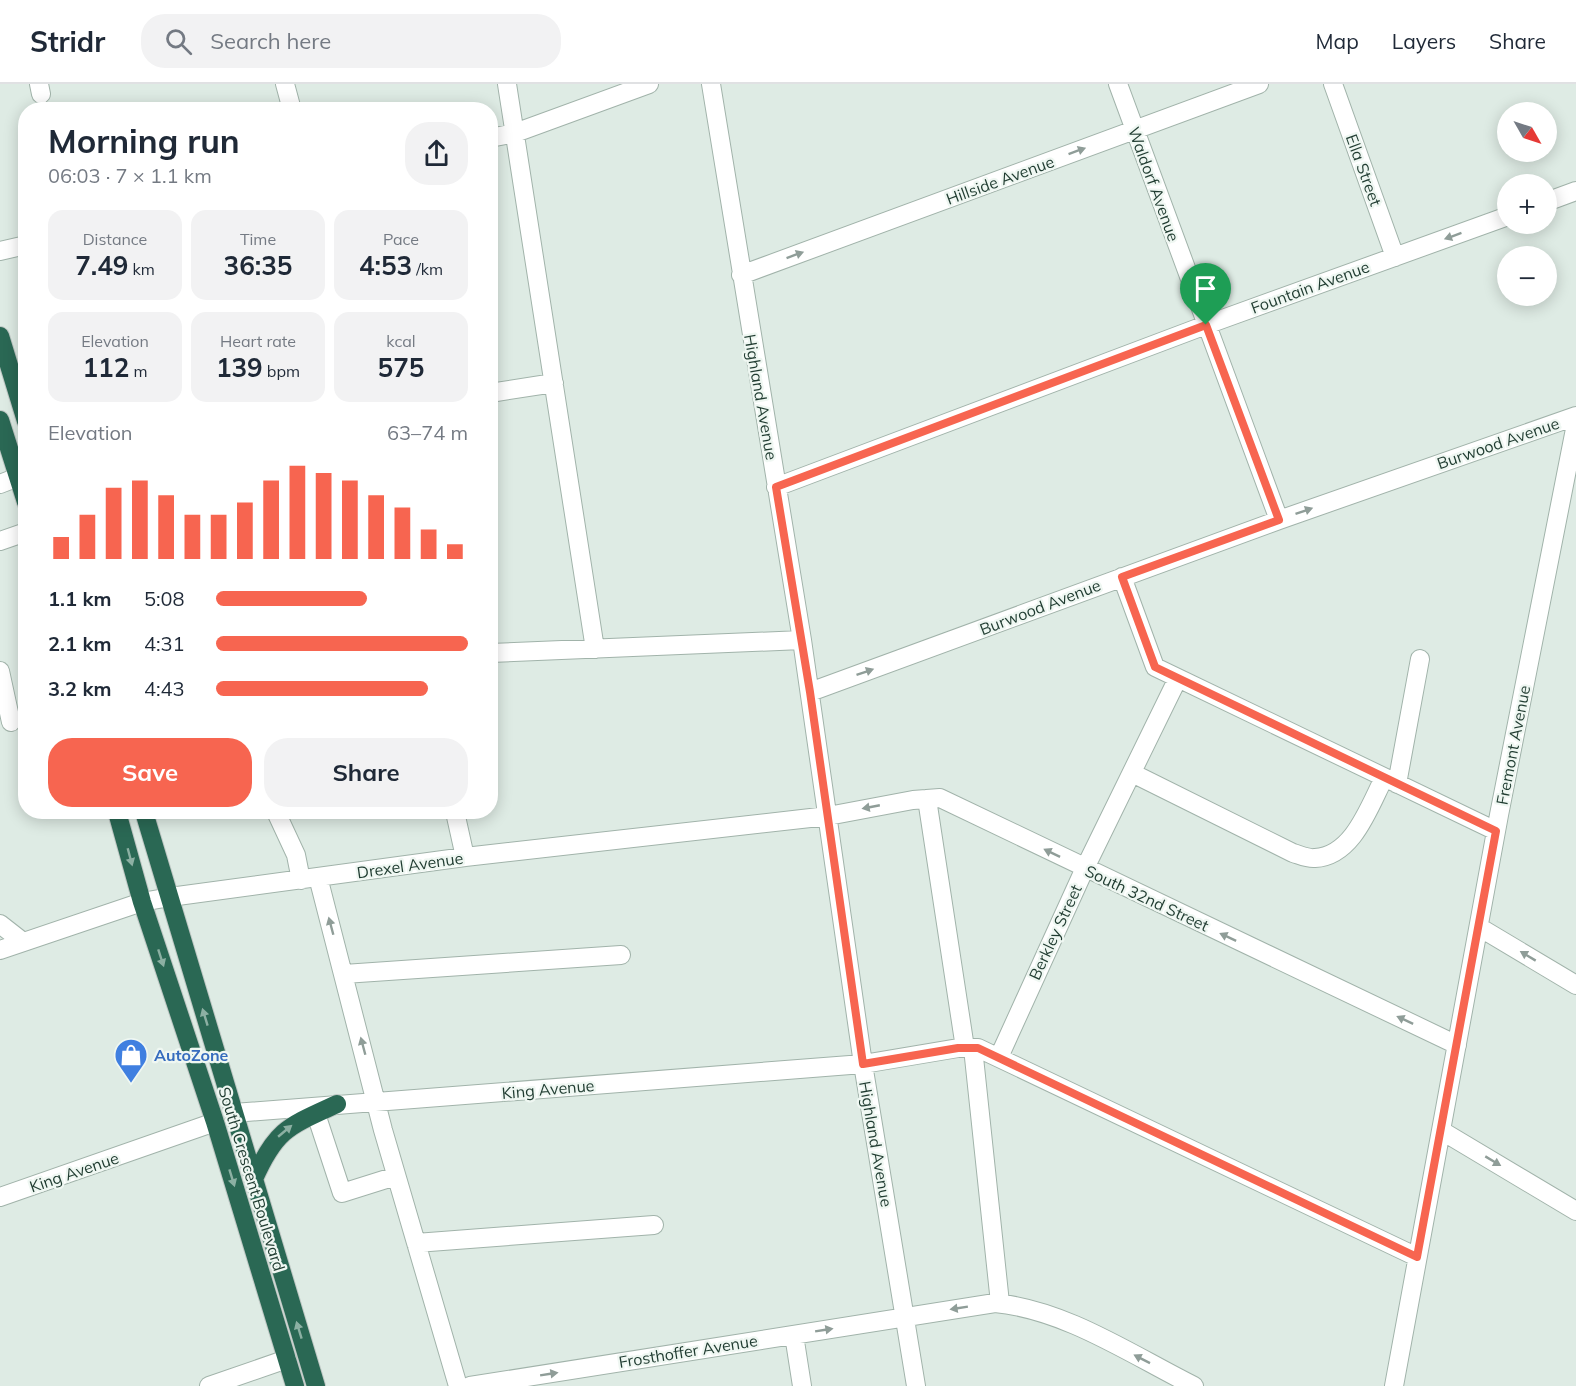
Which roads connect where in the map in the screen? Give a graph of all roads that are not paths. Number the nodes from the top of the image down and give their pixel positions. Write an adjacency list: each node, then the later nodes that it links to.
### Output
1 (285, 84): 8 (street)
2 (507, 84): 10 (street)
3 (649, 84): 10 (street)
4 (711, 84): 18 (street, Highland Avenue)
5 (1118, 84): 9 (street, Waldorf Avenue)
6 (1259, 84): 9 (street, Hillside Avenue)
7 (1333, 84): 17 (street, Ella Street)
8 (290, 102)
9 (1135, 130): 18 (street, Hillside Avenue, one-way to 9); 19 (street, Waldorf Avenue)
10 (515, 133): 11 (street); 21 (street)
11 (498, 136)
12 (1576, 191): 13 (street)
13 (1557, 198)
14 (1497, 220): 17 (street, Fountain Avenue, one-way to 17)
15 (18, 247): 16 (street)
16 (0, 251)
17 (1395, 257): 19 (street, Fountain Avenue)
18 (741, 275): 30 (street, Highland Avenue)
19 (1206, 325): 30 (street, Fountain Avenue); 31 (street, Waldorf Avenue)
20 (0, 336): 23 (highway)
21 (554, 383): 22 (street); 36 (street)
22 (498, 392)
23 (18, 395)
24 (1576, 416): 31 (street, Burwood Avenue, one-way to 24)
25 (0, 420): 28 (highway)
26 (1576, 424): 27 (street, Fremont Avenue)
27 (1573, 462): 51 (street, Fremont Avenue)
28 (18, 477): 29 (street)
29 (0, 484)
30 (776, 487): 35 (street, Highland Avenue)
31 (1279, 520): 34 (street, Burwood Avenue)
32 (18, 535): 33 (street)
33 (0, 541)
34 (1122, 577): 40 (street); 41 (street, Burwood Avenue, one-way to 34)
35 (802, 640): 36 (street); 41 (street, Highland Avenue)
36 (595, 649): 37 (street)
37 (498, 653)
38 (1420, 659): 44 (street)
39 (0, 671): 42 (street)
40 (1177, 680): 43 (street, Berkley Street); 44 (street)
41 (810, 692): 46 (street, Highland Avenue)
42 (12, 721)
43 (1132, 772): 44 (street); 53 (street, Berkley Street)
44 (1390, 781): 51 (street)
45 (927, 799): 46 (street, South 32nd Street, one-way to 46); 53 (street, South 32nd Street, one-way to 45); 65 (street)
46 (828, 816): 52 (street, Drexel Avenue); 67 (street, Highland Avenue)
47 (119, 819): 56 (highway, South Crescent Boulevard, one-way to 56)
48 (146, 819): 55 (highway, South Crescent Boulevard)
49 (279, 819): 54 (street)
50 (457, 819): 52 (street)
51 (1496, 831): 58 (street, Fremont Avenue)
52 (465, 857): 54 (street, Drexel Avenue)
53 (1085, 868): 64 (street, South 32nd Street, one-way to 53); 66 (street, Berkley Street)
54 (309, 878): 55 (street, Drexel Avenue); 62 (street, one-way to 54)
55 (170, 897): 56 (street, Drexel Avenue); 70 (highway, South Crescent Boulevard, one-way to 55)
56 (142, 902): 59 (street, Drexel Avenue); 72 (highway, South Crescent Boulevard, one-way to 72)
57 (0, 924): 59 (street)
58 (1479, 927): 63 (street, one-way to 58); 64 (street, Fremont Avenue)
59 (23, 942): 60 (street, Drexel Avenue)
60 (0, 950)
61 (621, 955): 62 (street)
62 (344, 974): 68 (street, one-way to 62)
63 (1576, 985)
64 (1457, 1045): 73 (street, Fremont Avenue)
65 (969, 1048): 66 (street); 67 (street, King Avenue); 81 (street)
66 (999, 1057): 80 (street)
67 (863, 1064): 68 (street, King Avenue); 82 (street, Highland Avenue)
68 (378, 1102): 69 (street, King Avenue); 74 (street)
69 (337, 1104): 70 (street, King Avenue); 71 (highway)
70 (234, 1113): 75 (highway, South Crescent Boulevard)
71 (316, 1114): 74 (street); 75 (highway, one-way to 71)
72 (215, 1122): 76 (street, King Avenue); 84 (highway, South Crescent Boulevard, one-way to 84)
73 (1442, 1131): 77 (street, one-way to 77); 80 (street, Fremont Avenue)
74 (396, 1176): 79 (street)
75 (254, 1179): 88 (highway, South Crescent Boulevard, one-way to 75)
76 (0, 1197)
77 (1576, 1211)
78 (654, 1225): 79 (street)
79 (416, 1243): 89 (street)
80 (1417, 1257): 94 (street, Fremont Avenue)
81 (1000, 1303): 82 (street, Frosthoffer Avenue, one-way to 82); 93 (street, Frosthoffer Avenue, one-way to 81)
82 (905, 1317): 83 (street, Frosthoffer Avenue, one-way to 82); 92 (street, Highland Avenue)
83 (794, 1335): 90 (street, Frosthoffer Avenue, one-way to 83); 91 (street)
84 (287, 1359): 85 (street); 87 (highway, South Crescent Boulevard)
85 (258, 1378): 86 (street)
86 (209, 1386)
87 (295, 1386)
88 (316, 1386)
89 (458, 1386)
90 (470, 1386)
91 (801, 1386)
92 (916, 1386)
93 (1194, 1386)
94 (1394, 1386)

